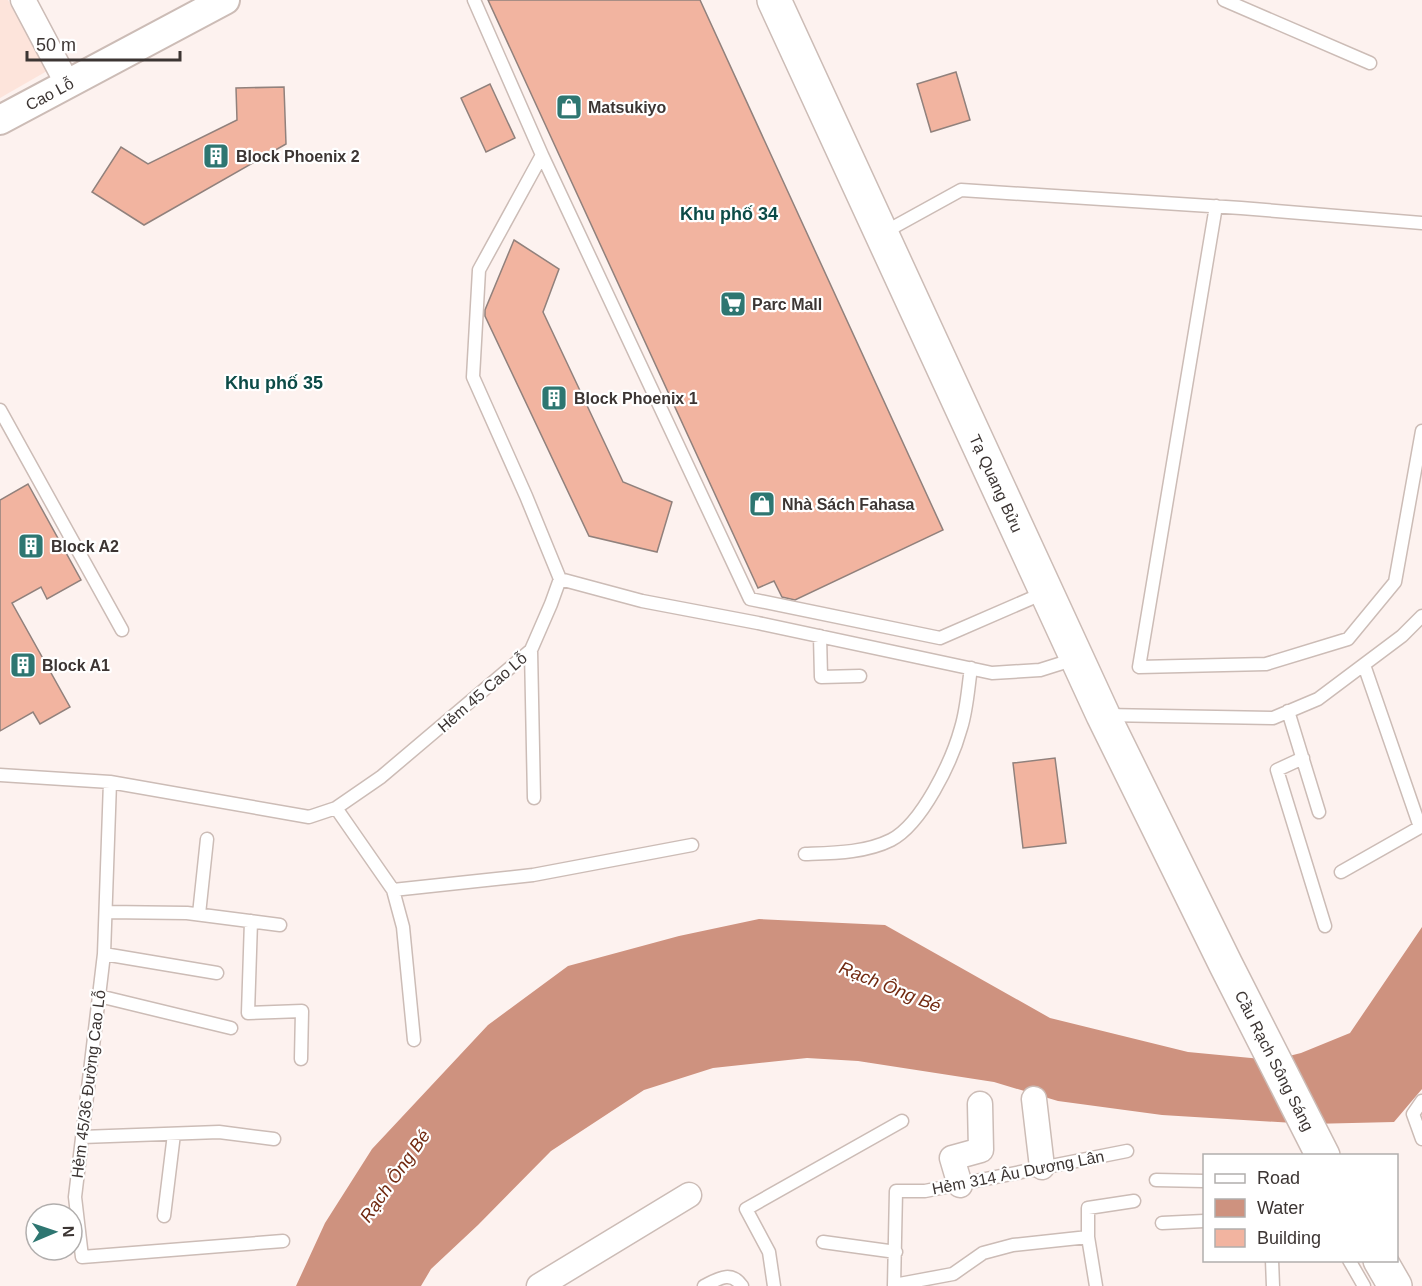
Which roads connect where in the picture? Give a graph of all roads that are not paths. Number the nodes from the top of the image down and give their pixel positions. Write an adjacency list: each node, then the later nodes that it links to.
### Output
1 (23, 0): 7 (street)
2 (225, 0): 7 (street, Cao Lỗ)
3 (474, 0): 9 (lane)
4 (774, 0): 12 (main road, Tạ Quang Bửu)
5 (1224, 0): 6 (lane)
6 (1370, 63)
7 (67, 82): 8 (street, Cao Lỗ)
8 (0, 120)
9 (542, 155): 15 (lane); 16 (lane)
10 (1216, 206): 11 (lane); 12 (lane); 14 (lane)
11 (1422, 223)
12 (881, 234): 16 (main road, Tạ Quang Bửu)
13 (0, 410): 18 (lane)
14 (1422, 431)
15 (560, 579): 19 (lane); 20 (lane, Hẻm 45 Cao Lỗ)
16 (1046, 591): 21 (main road, Tạ Quang Bửu)
17 (1422, 616): 22 (lane)
18 (122, 630)
19 (820, 636): 23 (lane); 24 (lane)
20 (531, 650): 30 (lane); 31 (lane, Hẻm 45 Cao Lỗ)
21 (1077, 658): 23 (lane); 26 (main road, Tạ Quang Bửu)
22 (1364, 665): 25 (lane); 33 (lane)
23 (971, 668): 36 (lane)
24 (860, 675)
25 (1288, 711): 26 (lane); 27 (lane)
26 (1103, 714): 45 (main road, Tạ Quang Bửu)
27 (1303, 758): 32 (lane); 43 (lane)
28 (0, 775): 29 (lane, Hẻm 45 Cao Lỗ)
29 (110, 782): 31 (lane, Hẻm 45 Cao Lỗ); 39 (lane, Hẻm 45/36 Đường Cao Lỗ)
30 (534, 798)
31 (336, 808): 38 (lane)
32 (1319, 812)
33 (1421, 826): 37 (lane)
34 (207, 839): 40 (lane)
35 (692, 845): 38 (lane)
36 (805, 854)
37 (1341, 872)
38 (393, 890): 49 (lane)
39 (106, 912): 40 (lane); 44 (lane, Hẻm 45/36 Đường Cao Lỗ)
40 (199, 914): 41 (lane)
41 (251, 921): 42 (lane); 50 (lane)
42 (280, 925)
43 (1325, 926)
44 (104, 954): 46 (lane); 47 (lane, Hẻm 45/36 Đường Cao Lỗ)
45 (1226, 965): 60 (main road, Cầu Rạch Sông Sáng)
46 (217, 972)
47 (99, 996): 48 (lane); 56 (lane, Hẻm 45/36 Đường Cao Lỗ)
48 (231, 1028)
49 (414, 1040)
50 (301, 1059)
51 (1034, 1099): 61 (street)
52 (1422, 1101): 58 (lane)
53 (981, 1104): 64 (street)
54 (902, 1121): 80 (lane)
55 (174, 1134): 56 (lane); 57 (lane); 67 (lane)
56 (82, 1137): 71 (lane, Hẻm 45/36 Đường Cao Lỗ)
57 (274, 1139)
58 (1422, 1139)
59 (1127, 1151): 61 (lane, Hẻm 314 Âu Dương Lân)
60 (1322, 1154)
61 (1042, 1167): 64 (lane, Hẻm 314 Âu Dương Lân)
62 (1156, 1180): 63 (lane)
63 (1203, 1181)
64 (960, 1185): 73 (lane, Hẻm 314 Âu Dương Lân)
65 (689, 1195): 77 (street)
66 (1134, 1201): 70 (lane)
67 (164, 1216)
68 (1203, 1221): 69 (lane)
69 (1162, 1223)
70 (1088, 1237): 81 (lane); 82 (lane)
71 (283, 1241)
72 (823, 1242): 73 (lane)
73 (896, 1252): 81 (lane, Hẻm 314 Âu Dương Lân)
74 (1272, 1262): 83 (lane)
75 (1350, 1262): 84 (lane)
76 (1381, 1262): 85 (main road)
77 (539, 1286)
78 (704, 1286): 79 (lane)
79 (742, 1286)
80 (774, 1286)
81 (894, 1286)
82 (1096, 1286)
83 (1273, 1286)
84 (1364, 1286)
85 (1395, 1286)

